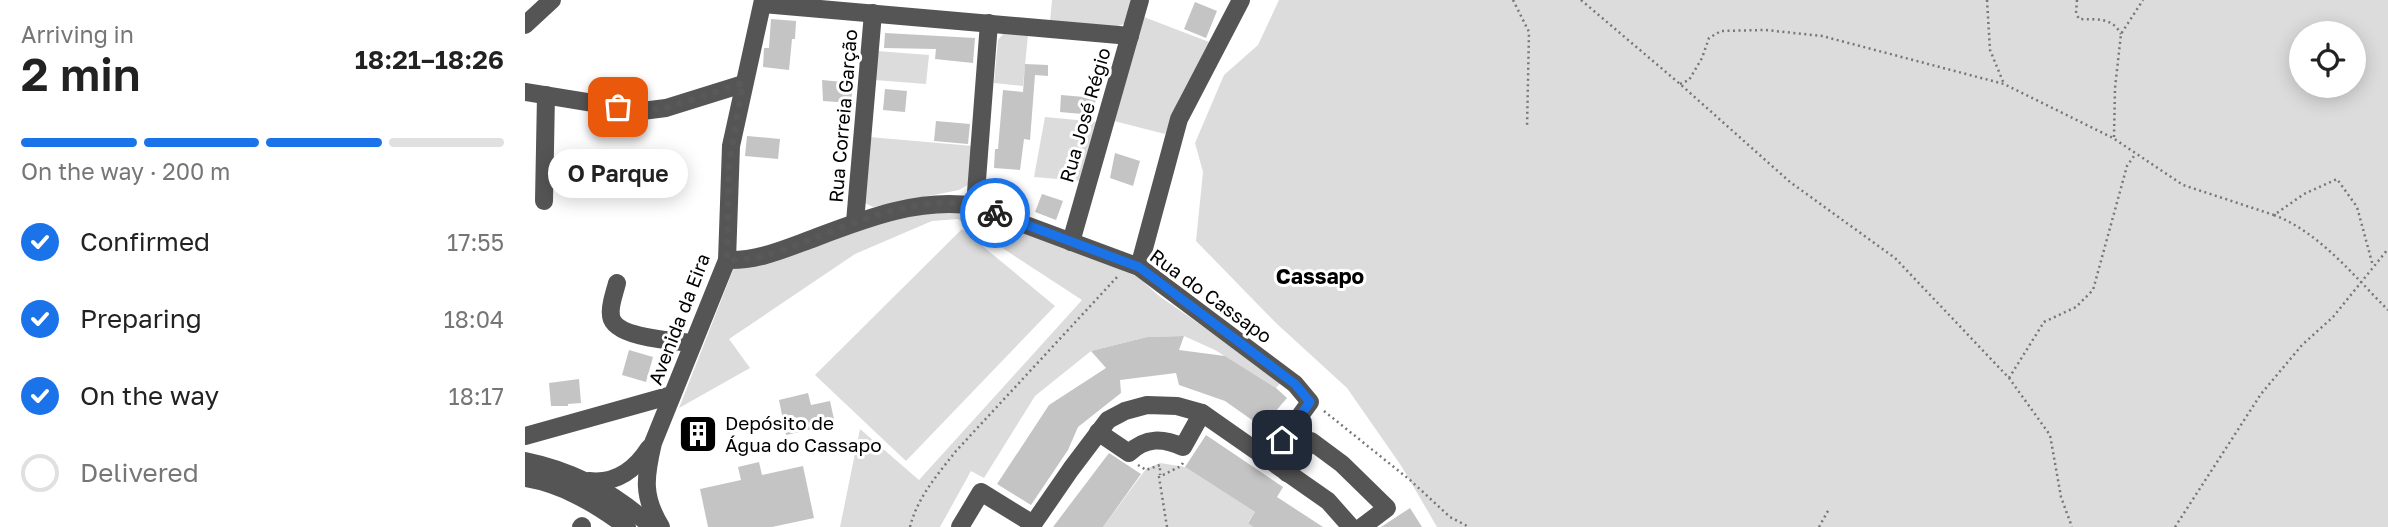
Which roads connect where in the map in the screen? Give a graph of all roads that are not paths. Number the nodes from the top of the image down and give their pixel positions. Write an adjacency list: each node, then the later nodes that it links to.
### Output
1 (552, 0): 7 (street)
2 (1140, 0): 8 (street, Rua José Régio)
3 (1241, 0): 17 (street)
4 (763, 2): 5 (street); 9 (street, Avenida da Eira)
5 (873, 13): 6 (street); 14 (street, Rua Correia Garção)
6 (989, 23): 8 (street); 13 (street)
7 (525, 24)
8 (1130, 36): 15 (street, Rua José Régio)
9 (743, 83): 11 (street); 16 (street, Avenida da Eira)
10 (525, 92): 11 (street)
11 (546, 95): 12 (street)
12 (544, 201)
13 (975, 206): 14 (street, Rua do Cassapo); 15 (street, Rua do Cassapo)
14 (855, 222): 16 (street, Rua do Cassapo)
15 (1072, 242): 17 (street, Rua do Cassapo)
16 (727, 260): 19 (street, Avenida da Eira)
17 (1135, 266): 25 (street, Rua do Cassapo)
18 (617, 282): 19 (street)
19 (692, 343): 20 (street, Avenida da Eira)
20 (672, 395): 23 (street); 24 (street, Avenida da Eira)
21 (1202, 413): 22 (street); 22 (street); 25 (street)
22 (1098, 432): 30 (street)
23 (525, 436)
24 (653, 443): 29 (street, Avenida da Eira); 33 (street, Avenida da Eira)
25 (1268, 460): 27 (street)
26 (525, 461): 29 (street)
27 (1287, 473): 35 (street); 36 (street)
28 (525, 478): 31 (street)
29 (584, 480): 32 (street)
30 (1032, 525): 34 (street)
31 (627, 527)
32 (652, 527)
33 (661, 527)
34 (960, 527)
35 (1351, 527)
36 (1362, 527)

